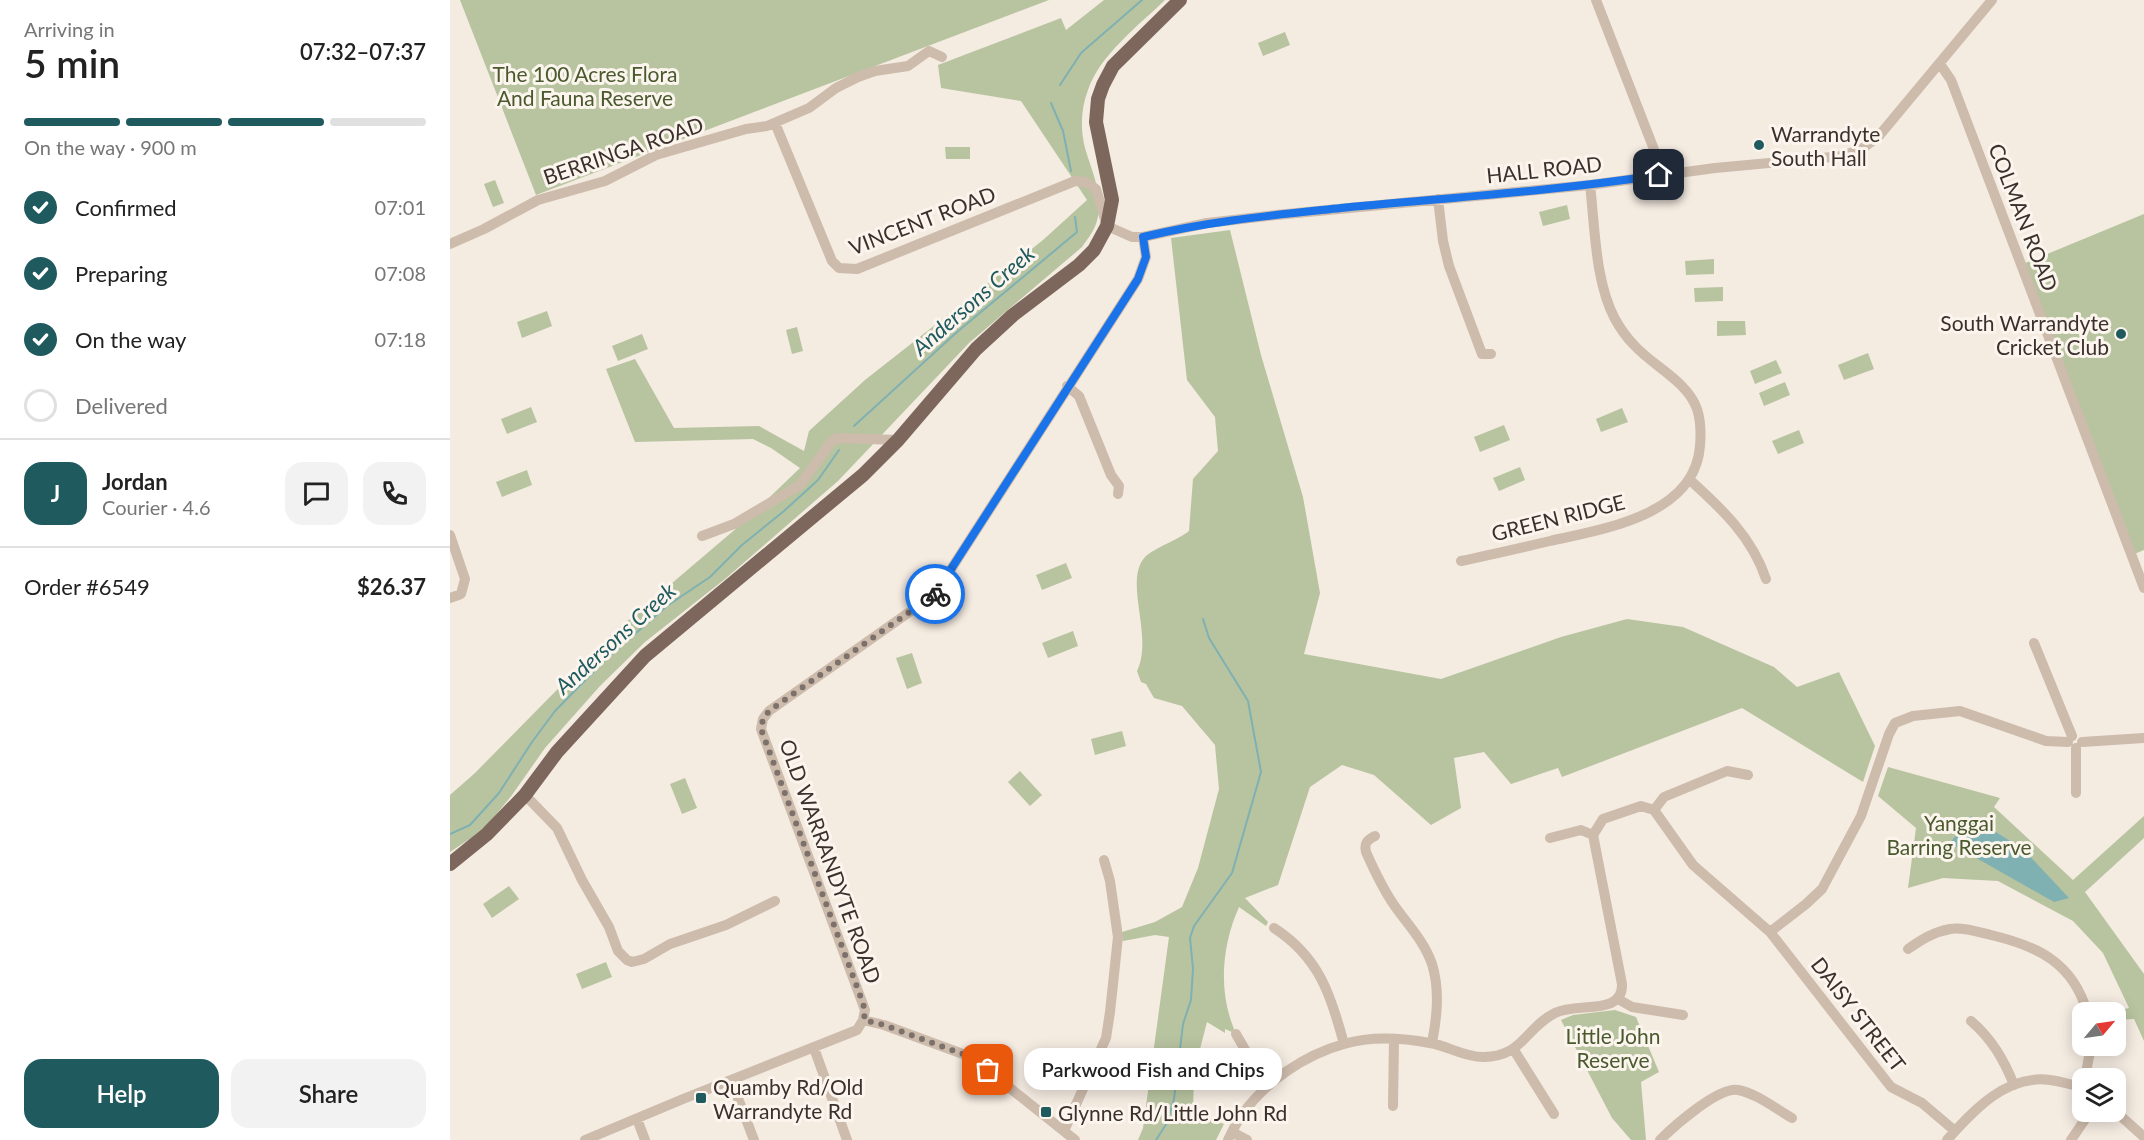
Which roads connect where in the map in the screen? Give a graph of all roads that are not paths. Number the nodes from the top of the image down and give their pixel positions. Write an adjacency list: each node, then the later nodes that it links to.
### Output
1 (1179, 0): 10 (main road)
2 (1596, 0): 7 (street)
3 (1992, 0): 5 (street, HALL ROAD)
4 (942, 57): 6 (street, BERRINGA ROAD)
5 (1940, 64): 7 (street, HALL ROAD); 22 (street, COLMAN ROAD)
6 (775, 123): 10 (street, VINCENT ROAD); 12 (street, BERRINGA ROAD)
7 (1659, 175): 8 (street, HALL ROAD)
8 (1590, 185): 9 (street, HALL ROAD); 16 (street)
9 (1438, 199): 11 (street, HALL ROAD); 13 (street)
10 (1107, 226): 11 (street, HALL ROAD); 15 (main road)
11 (1143, 237): 14 (street, OLD WARRANDYTE ROAD)
12 (450, 244)
13 (1483, 356)
14 (1067, 386): 17 (street); 43 (street, OLD WARRANDYTE ROAD)
15 (898, 440): 19 (street); 29 (main road)
16 (1690, 480): 20 (street, GREEN RIDGE); 21 (street)
17 (1121, 487)
18 (450, 535): 23 (street)
19 (702, 536)
20 (1461, 561)
21 (1766, 579)
22 (2144, 588)
23 (450, 598)
24 (2034, 643): 26 (street)
25 (2144, 738): 26 (street)
26 (2075, 742): 28 (street); 38 (street)
27 (1748, 775): 30 (street)
28 (2076, 793)
29 (525, 795): 35 (main road); 36 (street)
30 (1654, 810): 31 (street); 38 (street, DAISY STREET)
31 (1593, 835): 33 (street); 40 (street)
32 (1375, 836): 47 (street)
33 (1550, 838)
34 (1104, 860): 61 (street)
35 (450, 864)
36 (775, 901)
37 (1274, 928): 48 (street)
38 (1770, 932): 62 (street, DAISY STREET)
39 (1908, 949): 41 (street)
40 (1618, 999): 42 (street); 50 (street)
41 (2082, 1002)
42 (1683, 1015)
43 (864, 1020): 49 (street); 61 (street)
44 (1971, 1021): 53 (street)
45 (1236, 1034): 52 (street)
46 (1394, 1039): 47 (street); 48 (street); 55 (street)
47 (1432, 1043): 50 (street)
48 (1344, 1044): 52 (street)
49 (814, 1048): 51 (street); 68 (street)
50 (1514, 1050): 56 (street)
51 (731, 1080): 58 (street); 67 (street)
52 (1269, 1084): 63 (street)
53 (2014, 1085): 54 (street); 62 (street)
54 (2072, 1085)
55 (1393, 1106)
56 (1554, 1114)
57 (1792, 1118): 71 (street)
58 (637, 1119): 65 (street); 66 (street)
59 (2126, 1121): 64 (street)
60 (2083, 1122): 73 (street)
61 (1064, 1131): 69 (street)
62 (1955, 1131): 72 (street)
63 (1230, 1136): 70 (street)
64 (2144, 1137)
65 (585, 1140)
66 (645, 1140)
67 (754, 1140)
68 (847, 1140)
69 (1075, 1140)
70 (1247, 1140)
71 (1660, 1140)
72 (1947, 1140)
73 (2071, 1140)

